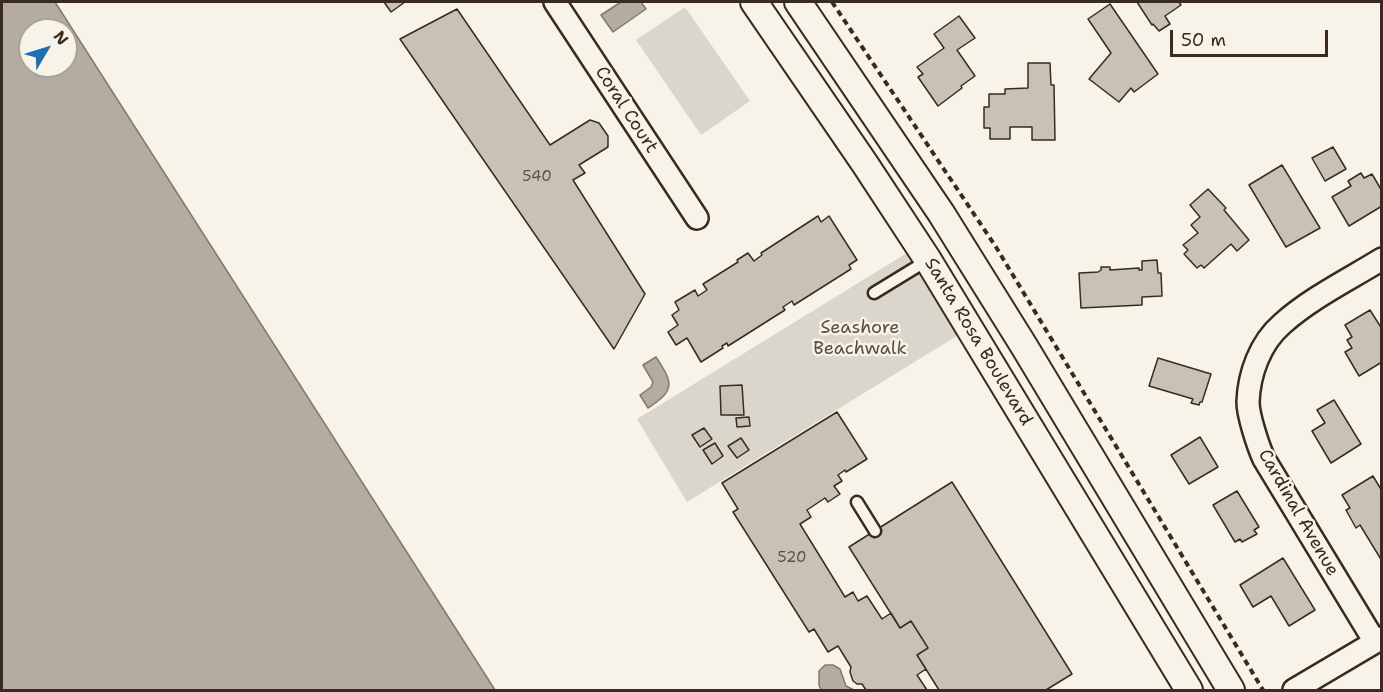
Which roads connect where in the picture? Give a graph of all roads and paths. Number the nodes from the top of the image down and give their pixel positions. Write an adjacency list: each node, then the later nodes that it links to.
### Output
1 (555, 2): 4 (street, Coral Court)
2 (754, 2): 5 (street, Santa Rosa Boulevard)
3 (798, 2): 7 (street, Santa Rosa Boulevard)
4 (697, 218)
5 (928, 260): 8 (street, Santa Rosa Boulevard); 9 (lane)
6 (1382, 260): 12 (street, Cardinal Avenue)
7 (975, 267): 8 (street); 14 (street, Santa Rosa Boulevard)
8 (944, 286): 13 (street, Santa Rosa Boulevard)
9 (874, 293)
10 (857, 502): 11 (lane)
11 (875, 531)
12 (1378, 640): 15 (street)
13 (1189, 690)
14 (1231, 690)
15 (1294, 690)

